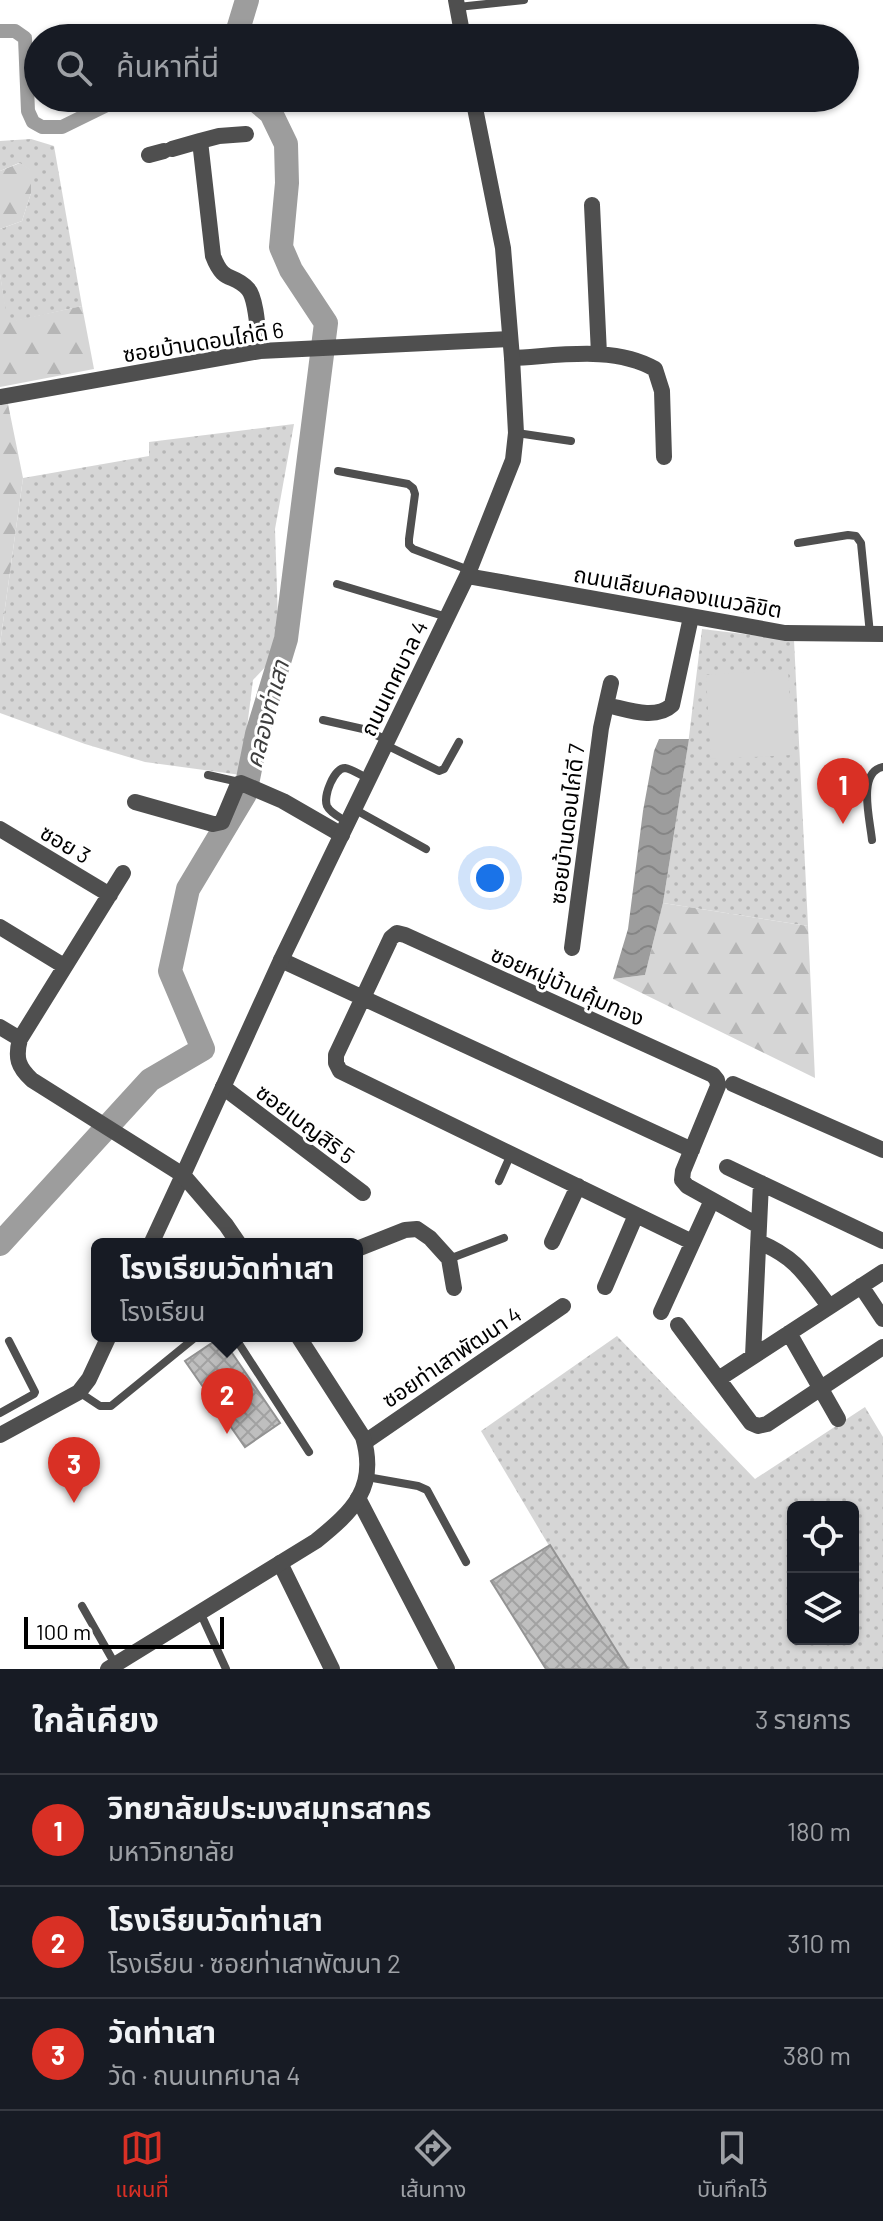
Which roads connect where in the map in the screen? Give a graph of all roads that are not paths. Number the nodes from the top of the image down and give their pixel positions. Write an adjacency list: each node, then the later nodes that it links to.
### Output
1 (524, 0): 2 (lane)
2 (457, 4): 3 (street)
3 (461, 24)
4 (476, 112): 9 (street, ถนนเทศบาล 4)
5 (246, 134): 6 (street)
6 (200, 141): 7 (street); 10 (street)
7 (162, 152)
8 (592, 205): 11 (street)
9 (510, 339): 10 (street, ซอยบ้านดอนไก่ดี 6); 12 (street, ถนนเทศบาล 4)
10 (260, 351): 13 (street, ซอยบ้านดอนไก่ดี 6)
11 (599, 354): 12 (street); 16 (street)
12 (512, 358): 14 (street, ถนนเทศบาล 4)
13 (0, 397)
14 (516, 433): 15 (lane); 19 (street, ถนนเทศบาล 4)
15 (571, 441)
16 (664, 457)
17 (338, 471): 19 (lane)
18 (798, 543): 23 (lane)
19 (468, 573): 21 (street, ถนนเทศบาล 4); 22 (street, ถนนเลียบคลองแนวลิขิต)
20 (337, 584): 21 (lane)
21 (447, 617): 28 (street, ถนนเทศบาล 4)
22 (691, 617): 23 (street, ถนนเลียบคลองแนวลิขิต); 25 (street)
23 (876, 635)
24 (611, 683): 25 (street, ซอยบ้านดอนไก่ดี 7)
25 (606, 705): 41 (street, ซอยบ้านดอนไก่ดี 7)
26 (323, 720): 28 (lane)
27 (459, 742): 28 (lane)
28 (386, 743): 31 (street, ถนนเทศบาล 4)
29 (883, 767): 36 (lane)
30 (208, 775): 32 (lane)
31 (369, 779): 34 (street, ถนนเทศบาล 4); 34 (lane)
32 (241, 783): 33 (street); 34 (street)
33 (135, 802)
34 (348, 822): 37 (lane); 42 (street, ถนนเทศบาล 4)
35 (0, 829): 39 (street, ซอย 3)
36 (872, 840)
37 (426, 849)
38 (123, 873): 39 (street)
39 (110, 895): 43 (street)
40 (0, 927): 43 (street)
41 (572, 948)
42 (281, 960): 44 (street); 48 (street, ถนนเทศบาล 4)
43 (64, 966): 46 (street)
44 (363, 997): 49 (street); 49 (street, ซอยหมู่บ้านคุ้มทอง); 51 (street, ซอยหมู่บ้านคุ้มทอง)
45 (0, 1027): 46 (street)
46 (20, 1039): 53 (street)
47 (733, 1084): 50 (street)
48 (223, 1087): 53 (street, ถนนเทศบาล 4); 57 (street, ซอยเบญสิริ 5)
49 (692, 1150): 58 (street, ซอยหมู่บ้านคุ้มทอง)
50 (883, 1150)
51 (511, 1154): 54 (lane); 56 (street, ซอยหมู่บ้านคุ้มทอง)
52 (727, 1167): 55 (street)
53 (183, 1175): 61 (street, ถนนเทศบาล 4); 62 (street)
54 (499, 1181)
55 (761, 1183): 60 (street); 64 (street)
56 (578, 1186): 59 (street, ซอยหมู่บ้านคุ้มทอง); 65 (street)
57 (363, 1193)
58 (712, 1200): 60 (street, ซอยหมู่บ้านคุ้มทอง); 66 (street)
59 (636, 1215): 66 (street, ซอยหมู่บ้านคุ้มทอง); 71 (street)
60 (759, 1234): 74 (street, ซอยหมู่บ้านคุ้มทอง); 85 (street)
61 (154, 1238)
62 (235, 1238)
63 (504, 1238): 68 (lane)
64 (883, 1241)
65 (552, 1242)
66 (692, 1242): 75 (street)
67 (363, 1247): 68 (street)
68 (449, 1259): 72 (street)
69 (883, 1272): 70 (street)
70 (861, 1286): 74 (street); 76 (street)
71 (605, 1287)
72 (454, 1288)
73 (563, 1306): 92 (street, ซอยท่าเสาพัฒนา 4)
74 (829, 1306): 78 (street)
75 (661, 1312)
76 (883, 1319)
77 (678, 1325): 86 (street)
78 (789, 1333): 85 (street); 87 (street)
79 (9, 1341): 89 (lane)
80 (106, 1342): 88 (street)
81 (190, 1342): 88 (lane)
82 (238, 1342): 93 (lane)
83 (302, 1342): 92 (street)
84 (883, 1347): 87 (street)
85 (753, 1356): 86 (street)
86 (720, 1378): 87 (street)
87 (822, 1390): 90 (street)
88 (79, 1392): 91 (street)
89 (0, 1413)
90 (838, 1419)
91 (0, 1435)
92 (365, 1442): 94 (street)
93 (309, 1452)
94 (367, 1477): 95 (street); 96 (lane)
95 (358, 1498): 97 (street); 103 (street)
96 (466, 1562)
97 (280, 1563): 99 (street); 102 (street)
98 (82, 1606): 100 (lane)
99 (200, 1612): 100 (street); 101 (lane)
100 (111, 1667)
101 (226, 1669)
102 (332, 1669)
103 (447, 1669)

